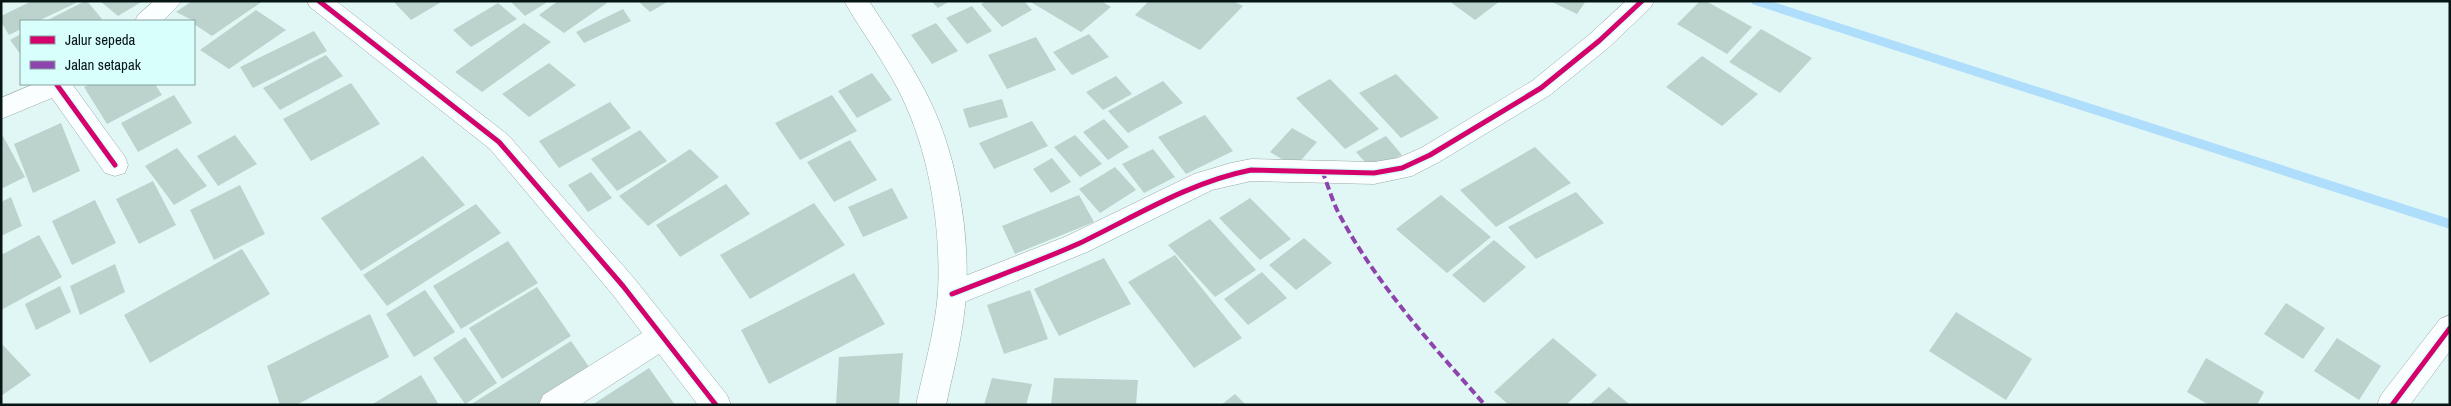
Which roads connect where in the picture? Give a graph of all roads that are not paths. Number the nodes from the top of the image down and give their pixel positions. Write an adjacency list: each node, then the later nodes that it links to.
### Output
1 (170, 1): 5 (street)
2 (320, 1): 12 (street)
3 (856, 1): 10 (street)
4 (1642, 1): 10 (street)
5 (148, 20)
6 (56, 85): 8 (street)
7 (59, 85): 9 (street)
8 (1, 109)
9 (115, 165)
10 (952, 294): 15 (street)
11 (2450, 328): 16 (street)
12 (661, 337): 13 (street); 14 (street)
13 (554, 405)
14 (716, 405)
15 (930, 405)
16 (2392, 405)

